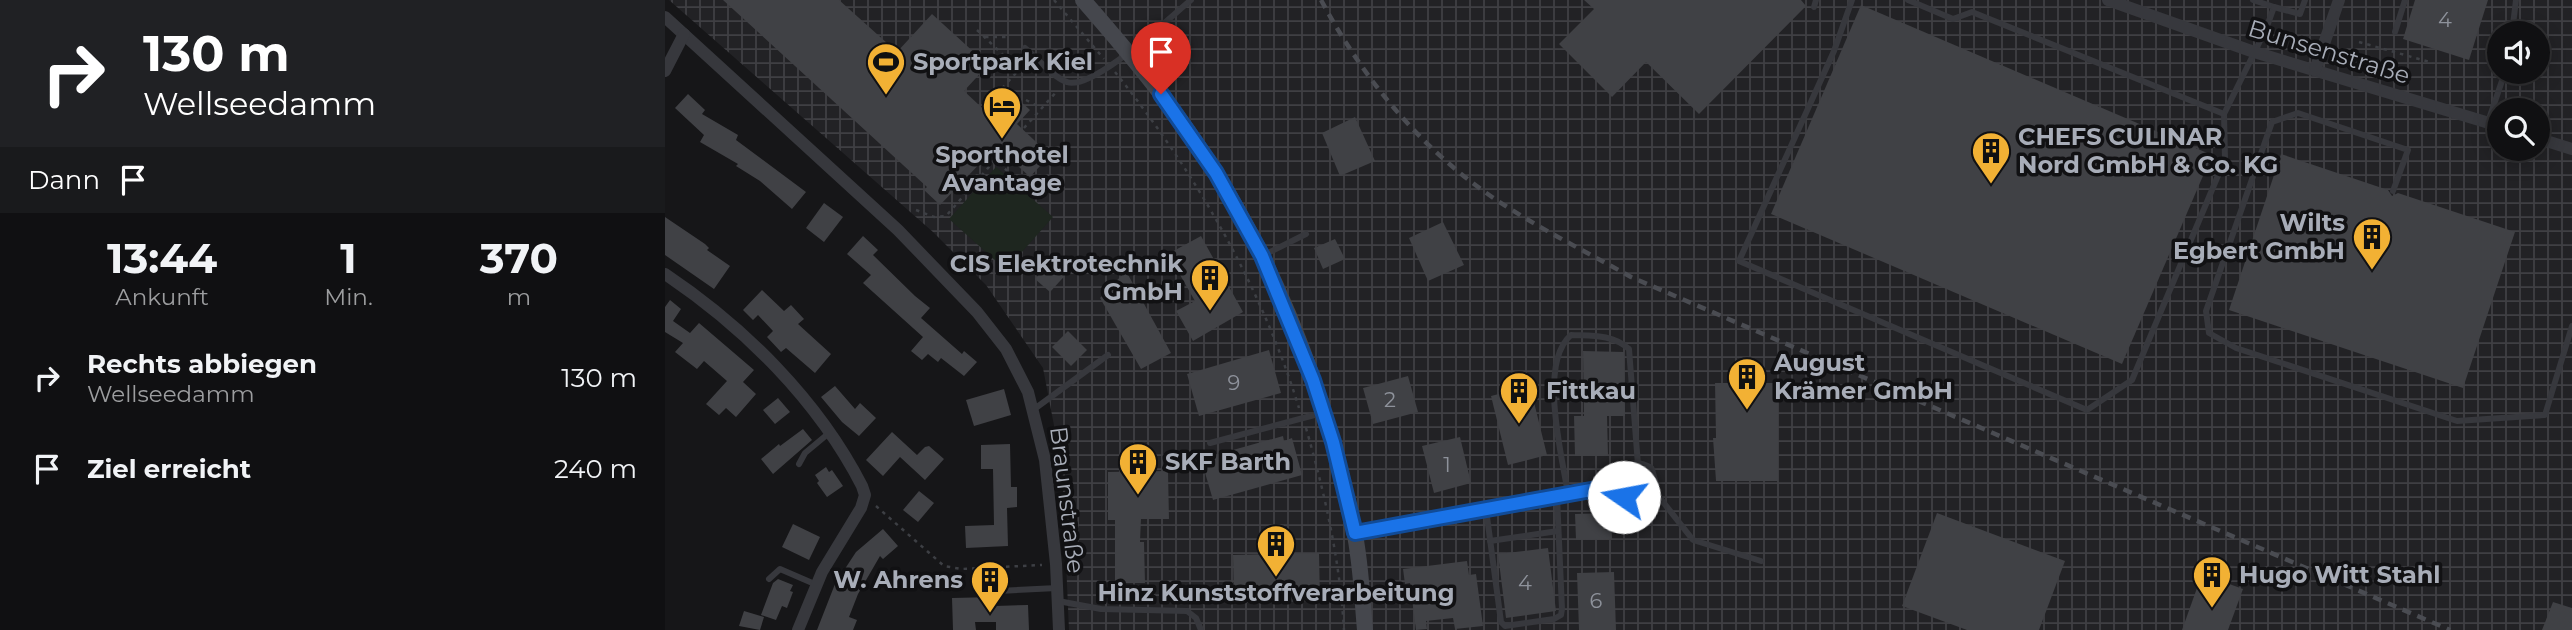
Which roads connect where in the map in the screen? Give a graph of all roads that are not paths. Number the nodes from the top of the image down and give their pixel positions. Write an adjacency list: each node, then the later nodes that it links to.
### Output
1 (1083, 0): 18 (main road)
2 (1191, 0): 18 (lane)
3 (1853, 0): 22 (lane)
4 (1908, 0): 22 (lane)
5 (2108, 0): 11 (street, Bunsenstraße)
6 (2253, 0): 12 (lane)
7 (2305, 0): 12 (lane)
8 (2339, 0): 20 (street)
9 (2405, 0): 15 (lane)
10 (2516, 0): 14 (lane)
11 (2130, 4): 19 (street, Bunsenstraße)
12 (2274, 7): 19 (lane)
13 (665, 17): 16 (street, Braunstraße)
14 (2513, 21)
15 (2395, 33)
16 (684, 34): 21 (street); 32 (street, Braunstraße)
17 (1025, 48): 18 (lane)
18 (1128, 52): 28 (main road)
19 (2254, 52): 20 (street, Bunsenstraße); 22 (lane)
20 (2315, 70): 23 (street, Bunsenstraße)
21 (665, 71)
22 (2224, 114)
23 (2487, 122)
24 (2550, 142): 25 (street)
25 (2572, 149)
26 (2393, 191): 30 (lane)
27 (1306, 234): 28 (lane)
28 (1262, 256): 33 (main road)
29 (665, 274): 34 (street)
30 (2572, 326)
31 (1108, 355): 32 (lane)
32 (1033, 410): 49 (street, Braunstraße)
33 (1324, 412): 35 (lane); 43 (main road)
34 (829, 433): 36 (lane); 47 (street)
35 (1210, 443)
36 (799, 464)
37 (1637, 465): 38 (street); 39 (street); 40 (lane)
38 (1602, 488): 39 (street); 40 (street)
39 (1652, 488): 45 (lane)
40 (1562, 495): 41 (street); 42 (lane)
41 (1486, 509): 43 (street); 44 (lane)
42 (1558, 531): 44 (lane); 44 (lane)
43 (1355, 533): 53 (main road)
44 (1490, 541)
45 (1761, 561)
46 (769, 579): 47 (lane)
47 (817, 585): 50 (street)
48 (999, 591): 49 (lane)
49 (1057, 594): 51 (street, Braunstraße); 52 (lane)
50 (798, 630)
51 (1059, 630)
52 (1201, 630)
53 (1365, 630)

